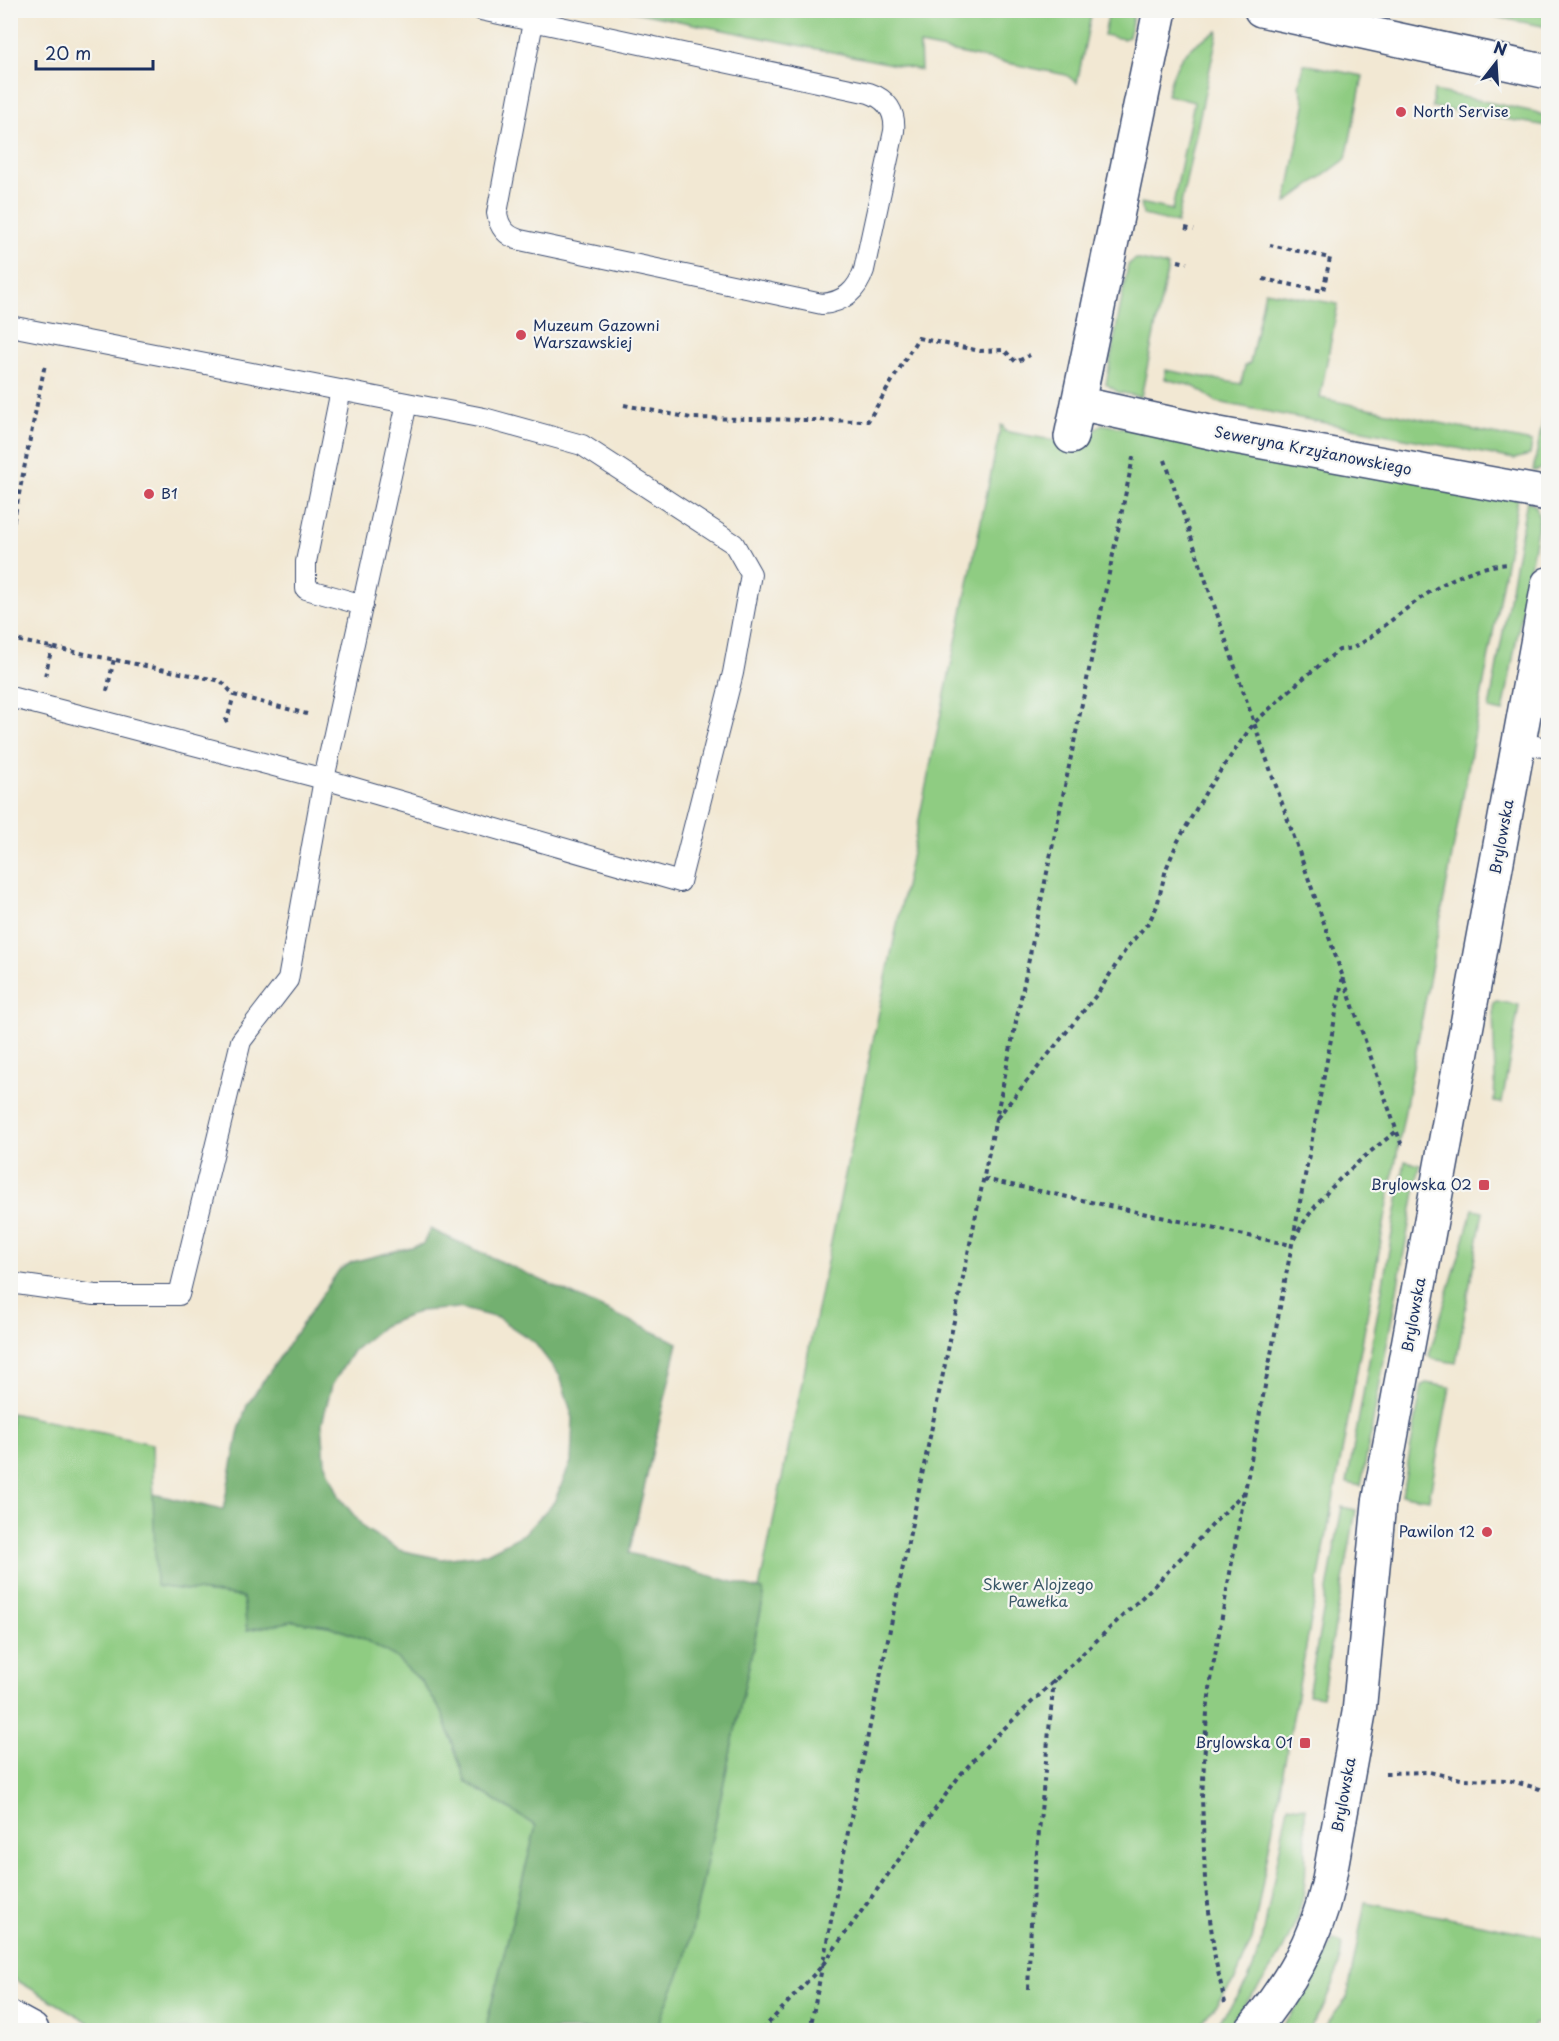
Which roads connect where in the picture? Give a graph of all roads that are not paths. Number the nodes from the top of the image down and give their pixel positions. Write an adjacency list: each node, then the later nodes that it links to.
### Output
1 (481, 10): 4 (lane)
2 (1160, 10): 9 (street)
3 (1261, 10): 5 (street)
4 (532, 22): 4 (lane)
5 (1548, 72)
6 (10, 326): 7 (lane)
7 (341, 390): 8 (lane); 13 (lane)
8 (407, 403): 13 (lane); 16 (lane)
9 (1078, 403): 10 (street); 11 (street, Seweryna Krzyżanowskiego)
10 (1071, 437)
11 (1548, 494)
12 (1548, 584): 15 (street, Brylowska)
13 (363, 605): 16 (lane)
14 (10, 697): 16 (lane)
15 (1534, 745): 20 (street, Brylowska)
16 (324, 779): 17 (lane)
17 (10, 1283)
18 (10, 2018): 19 (street)
19 (32, 2031)
20 (1252, 2031)

